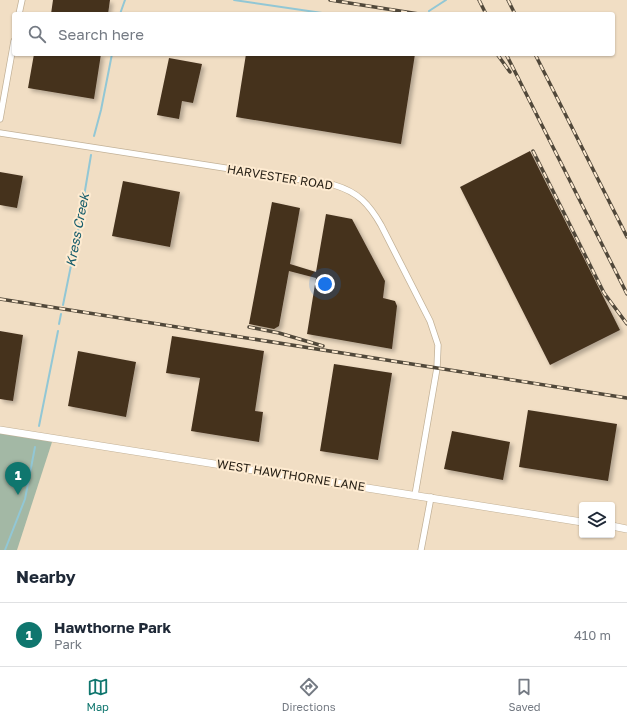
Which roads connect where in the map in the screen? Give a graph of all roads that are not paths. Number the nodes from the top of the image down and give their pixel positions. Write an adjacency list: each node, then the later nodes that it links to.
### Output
1 (22, 0): 2 (street)
2 (19, 12)
3 (12, 52): 4 (street)
4 (0, 119)
5 (0, 133): 7 (street, HARVESTER ROAD)
6 (0, 430): 7 (street, WEST HAWTHORNE LANE)
7 (415, 495): 8 (street, WEST HAWTHORNE LANE)
8 (431, 498): 9 (street, WEST HAWTHORNE LANE); 12 (street)
9 (579, 522)
10 (615, 527): 11 (street)
11 (627, 529)
12 (421, 550)

